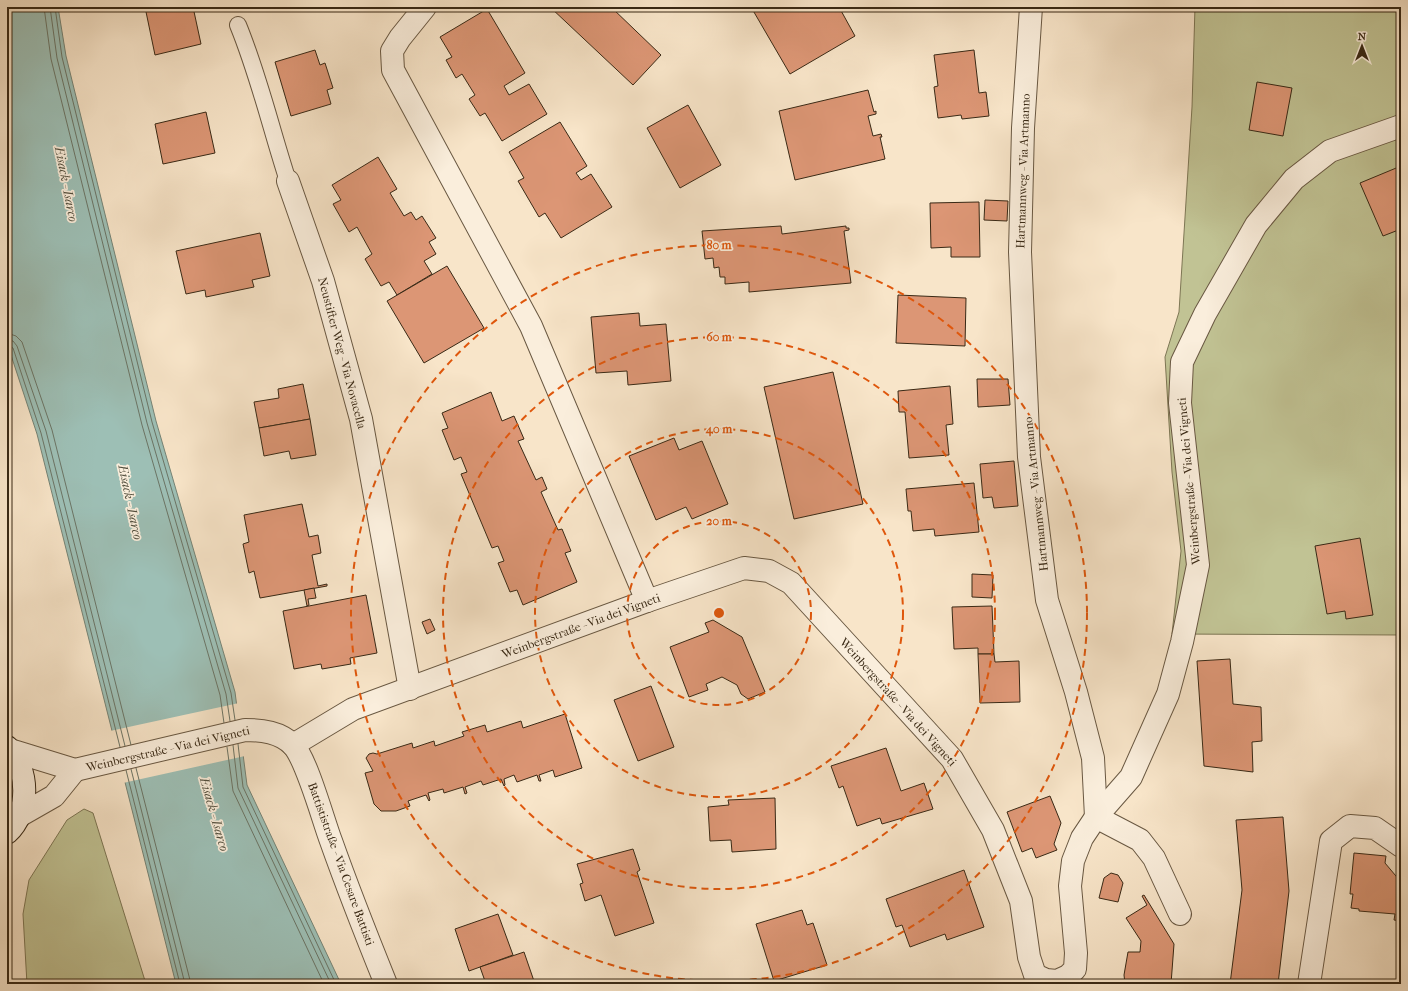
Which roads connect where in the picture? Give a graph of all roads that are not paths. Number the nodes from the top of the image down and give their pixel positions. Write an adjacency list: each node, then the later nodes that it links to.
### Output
1 (425, 7): 6 (street)
2 (1031, 7): 11 (street, Hartmannweg - Via Artmanno)
3 (238, 25): 5 (lane, Neustifter Weg - Via Novacella)
4 (1401, 126): 11 (street, Weinbergstraße - Via dei Vigneti)
5 (288, 181): 7 (street, Neustifter Weg - Via Novacella)
6 (647, 601): 7 (street, Weinbergstraße - Via dei Vigneti); 16 (street, Weinbergstraße - Via dei Vigneti)
7 (410, 689): 8 (street, Weinbergstraße - Via dei Vigneti)
8 (293, 745): 10 (street, Weinbergstraße - Via dei Vigneti); 17 (street, Battististraße - Via Cesare Battisti)
9 (8, 749): 10 (street, Weinbergstraße - Via dei Vigneti); 12 (street)
10 (75, 770): 12 (street, Weinbergstraße - Via dei Vigneti)
11 (1096, 817): 15 (street); 16 (street, Weinbergstraße - Via dei Vigneti)
12 (13, 826): 14 (street)
13 (1401, 846): 18 (street)
14 (7, 850)
15 (1180, 914)
16 (1070, 980)
17 (386, 984)
18 (1309, 984)

